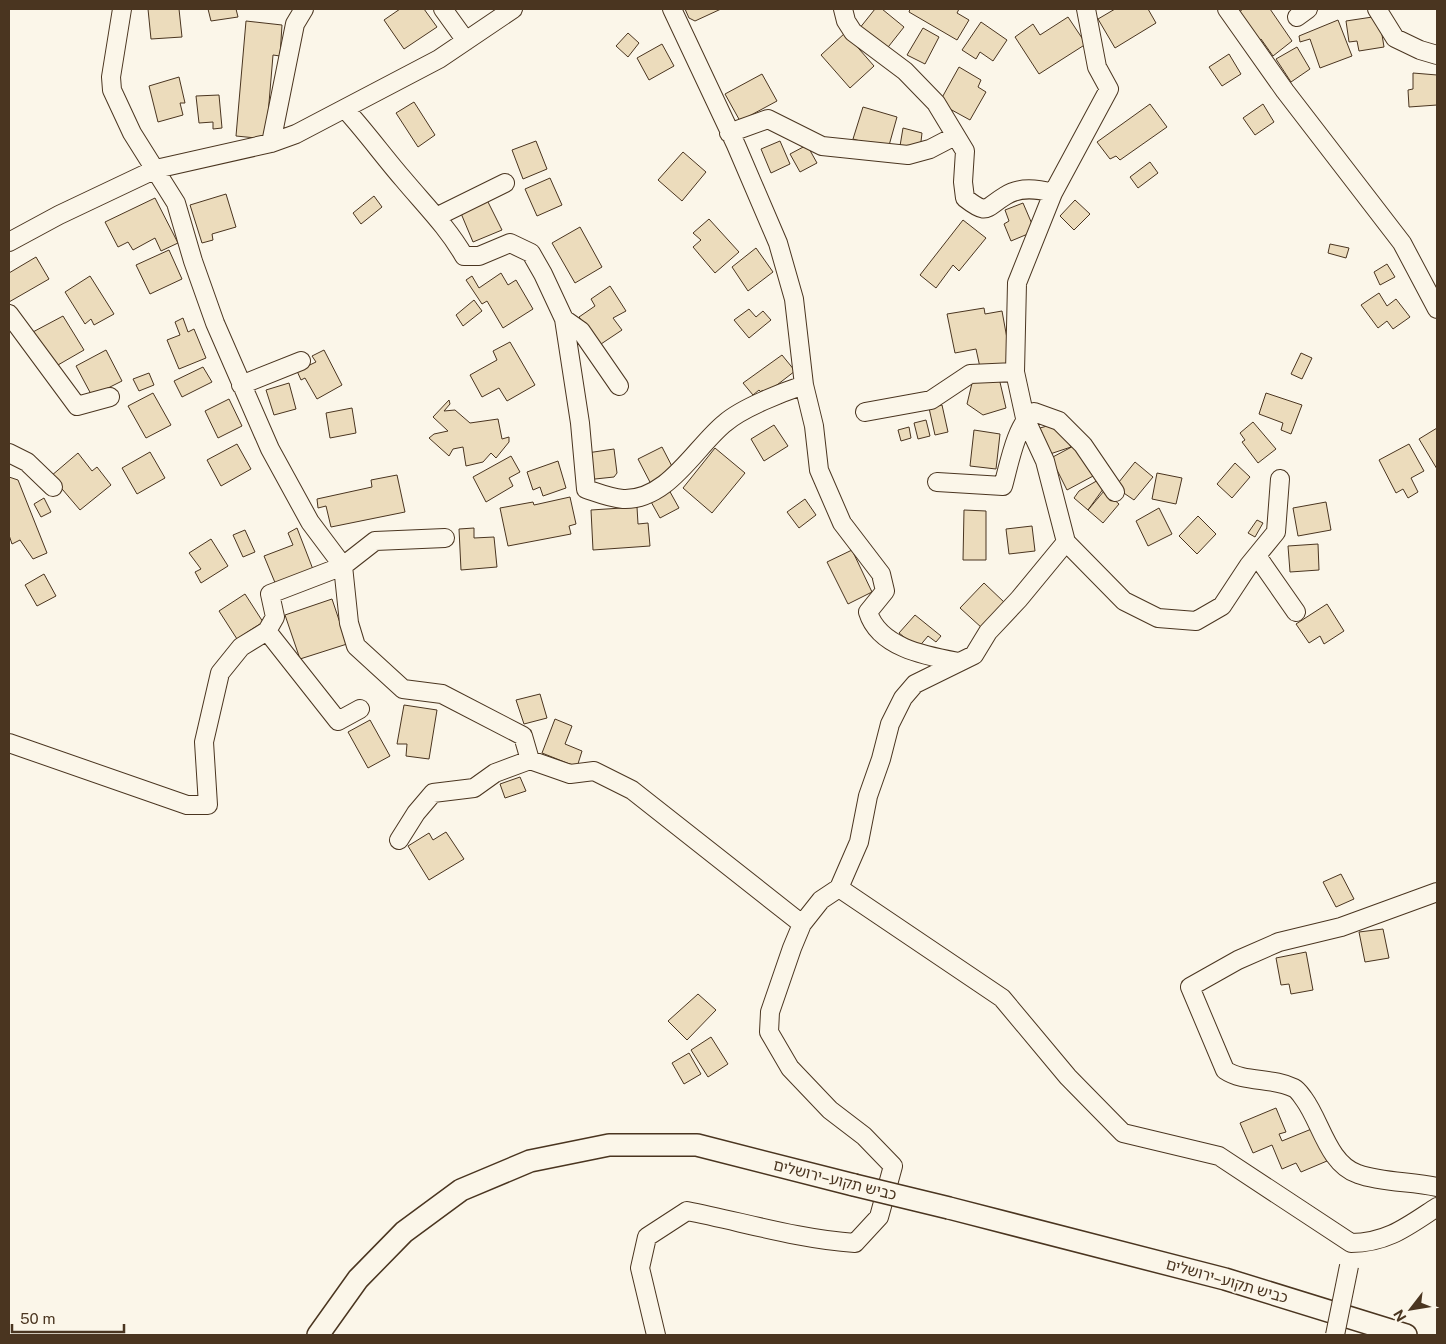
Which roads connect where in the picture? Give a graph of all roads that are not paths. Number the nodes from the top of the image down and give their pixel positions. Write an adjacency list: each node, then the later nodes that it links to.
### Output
1 (122, 9): 16 (street)
2 (304, 9): 15 (street)
3 (443, 9): 10 (street)
4 (513, 9): 10 (street)
5 (672, 9): 13 (street)
6 (843, 9): 14 (street)
7 (1086, 9): 18 (street)
8 (1227, 9): 21 (street)
9 (1377, 9): 11 (street)
10 (466, 41): 12 (street)
11 (1437, 55)
12 (345, 109): 15 (street); 19 (street)
13 (729, 133): 14 (street); 27 (street)
14 (955, 136): 18 (street)
15 (271, 143): 16 (street)
16 (156, 169): 20 (street); 26 (street)
17 (505, 183): 19 (street)
18 (1054, 194): 25 (street)
19 (436, 217): 23 (street)
20 (9, 242)
21 (1437, 309)
22 (9, 314): 29 (street)
23 (564, 319): 27 (street); 28 (street)
24 (302, 361): 26 (street)
25 (1016, 372): 30 (street); 31 (street)
26 (241, 384): 40 (street)
27 (804, 385): 43 (street)
28 (619, 386)
29 (110, 397)
30 (865, 412)
31 (1025, 418): 34 (street); 36 (street); 38 (street)
32 (9, 454): 35 (street)
33 (1280, 479): 39 (street)
34 (937, 482)
35 (53, 487)
36 (1115, 492)
37 (445, 538): 40 (street)
38 (1066, 542): 39 (street); 43 (street)
39 (1257, 556): 41 (street)
40 (343, 566): 42 (street); 46 (street)
41 (1296, 612)
42 (267, 631): 44 (street); 45 (street)
43 (959, 662): 48 (street)
44 (360, 710)
45 (9, 743)
46 (530, 760): 47 (street); 50 (street)
47 (399, 840)
48 (839, 888): 50 (street); 53 (street)
49 (1437, 892): 51 (street)
50 (802, 924): 55 (street)
51 (1437, 1187)
52 (1437, 1207): 53 (street)
53 (1351, 1243): 56 (street, bridge)
54 (318, 1335): 57 (main road, כביש תקוע–ירושלים, bridge)
55 (656, 1335)
56 (1335, 1335)
57 (1406, 1335)

